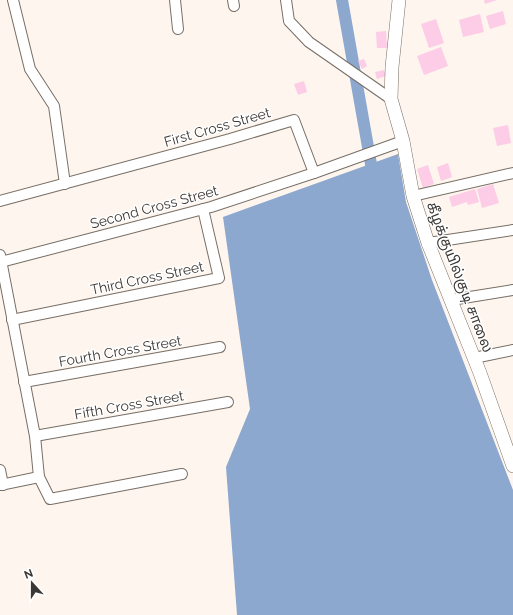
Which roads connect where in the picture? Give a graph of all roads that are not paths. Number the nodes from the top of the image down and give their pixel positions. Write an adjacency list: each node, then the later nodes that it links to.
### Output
1 (14, 0): 10 (street)
2 (176, 0): 5 (street)
3 (286, 0): 6 (street)
4 (398, 0): 6 (street, கீழக்குயில்குடி சாலை)
5 (178, 29)
6 (390, 99): 7 (street, கீழக்குயில்குடி சாலை)
7 (403, 141): 8 (street); 11 (street, கீழக்குயில்குடி சாலை)
8 (314, 173): 10 (street, First Cross Street); 13 (street, Second Cross Street)
9 (513, 173): 11 (street)
10 (65, 184): 12 (street, First Cross Street)
11 (413, 196): 15 (street, கீழக்குயில்குடி சாலை)
12 (0, 201)
13 (203, 209): 16 (street, Second Cross Street); 19 (street, Third Cross Street)
14 (513, 230): 15 (street)
15 (428, 243): 18 (street, கீழக்குயில்குடி சாலை)
16 (1, 258): 19 (street)
17 (513, 290): 18 (street)
18 (451, 300): 22 (street, கீழக்குயில்குடி சாலை)
19 (12, 320): 23 (street)
20 (220, 347): 23 (street, Fourth Cross Street)
21 (513, 350): 22 (street)
22 (474, 358): 26 (street, கீழக்குயில்குடி சாலை)
23 (24, 382): 25 (street)
24 (228, 402): 25 (street, Fifth Cross Street)
25 (35, 436): 29 (street)
26 (513, 466)
27 (0, 470): 30 (street)
28 (182, 474): 29 (street)
29 (40, 477): 30 (street)
30 (1, 485)

